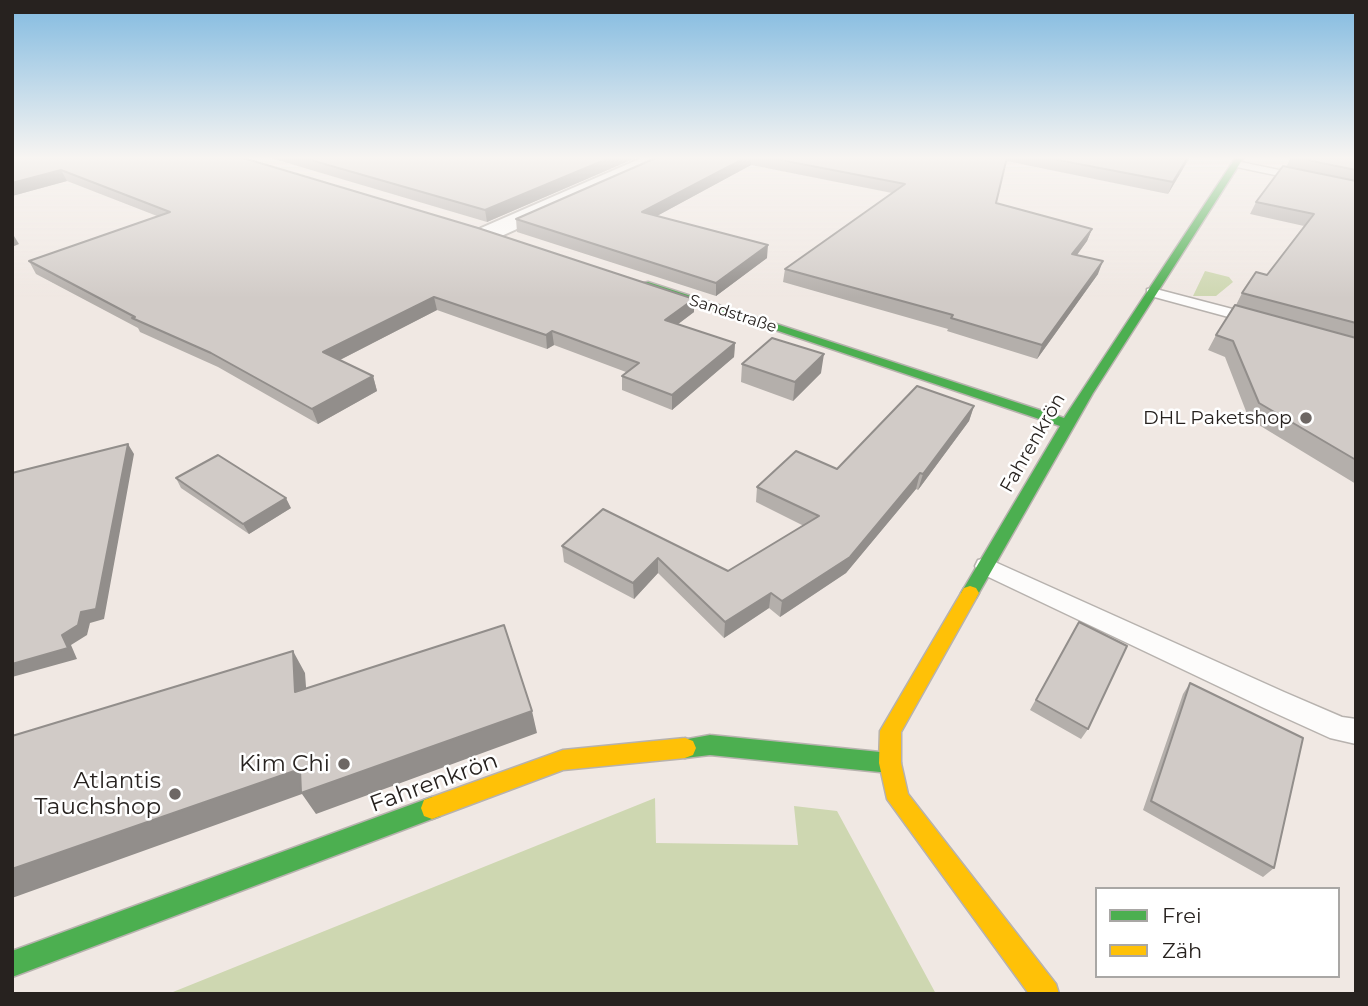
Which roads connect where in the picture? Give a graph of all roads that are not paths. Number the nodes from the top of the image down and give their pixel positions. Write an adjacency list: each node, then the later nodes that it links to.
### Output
1 (548, 204): 3 (street)
2 (1210, 204): 6 (street, Fahrenkrön)
3 (483, 231): 4 (street)
4 (512, 240)
5 (627, 278): 8 (street, Sandstraße)
6 (1152, 292): 7 (lane); 8 (street, Fahrenkrön)
7 (1279, 326)
8 (1068, 424): 9 (street, Fahrenkrön)
9 (986, 566): 10 (lane); 11 (street, Fahrenkrön)
10 (1356, 732)
11 (890, 763): 12 (street, Fahrenkrön); 13 (street, Fahrenkrön)
12 (12, 964)
13 (1046, 994)

